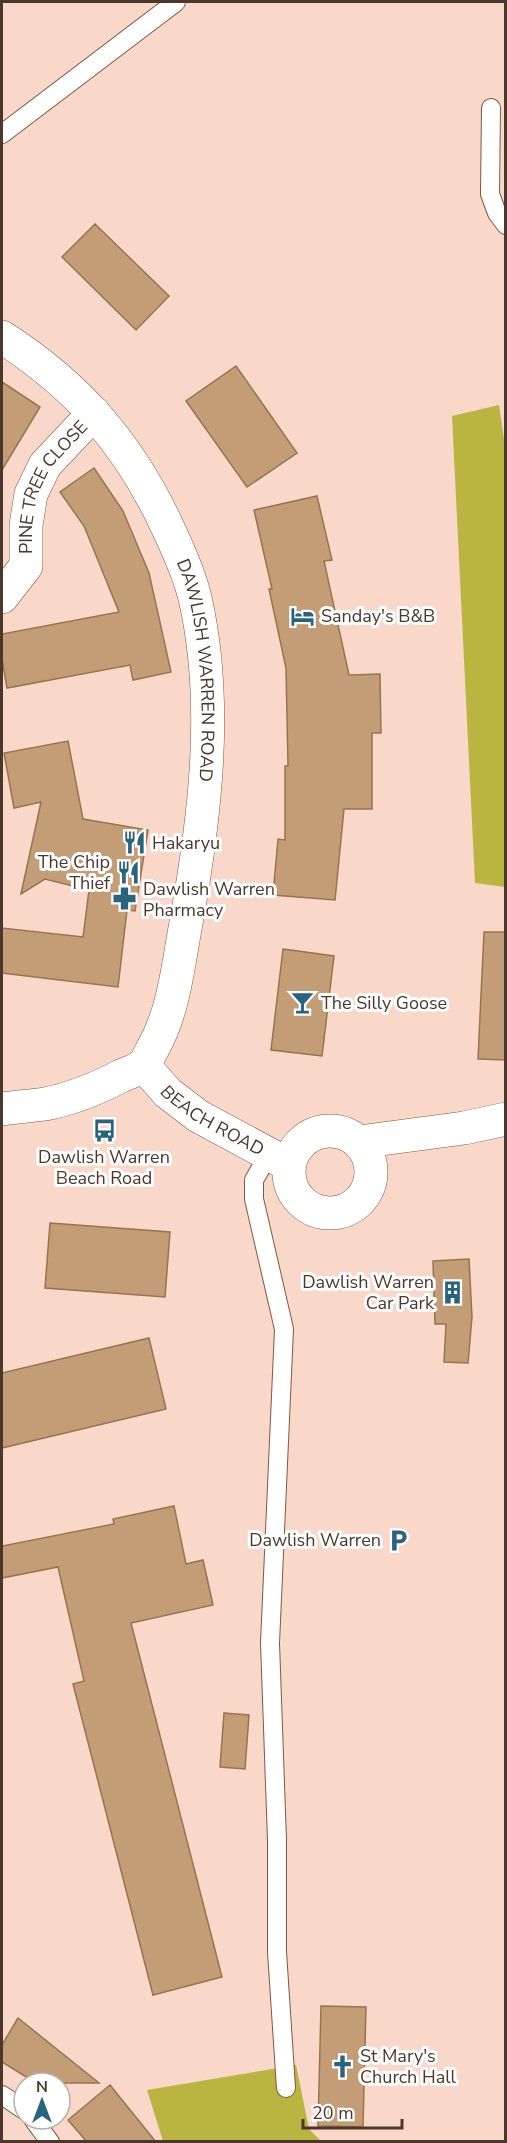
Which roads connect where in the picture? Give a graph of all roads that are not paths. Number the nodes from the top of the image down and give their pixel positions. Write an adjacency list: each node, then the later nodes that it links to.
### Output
1 (176, 2): 3 (lane)
2 (491, 108): 4 (lane)
3 (2, 134)
4 (506, 225)
5 (2, 337): 6 (street, DAWLISH WARREN ROAD)
6 (94, 413): 7 (street, PINE TREE CLOSE); 8 (street, DAWLISH WARREN ROAD)
7 (2, 597)
8 (144, 1065): 9 (street); 12 (street, BEACH ROAD)
9 (3, 1104)
10 (506, 1119): 11 (street)
11 (359, 1142): 12 (street, BEACH ROAD); 12 (street)
12 (279, 1160): 13 (lane)
13 (286, 2088)

